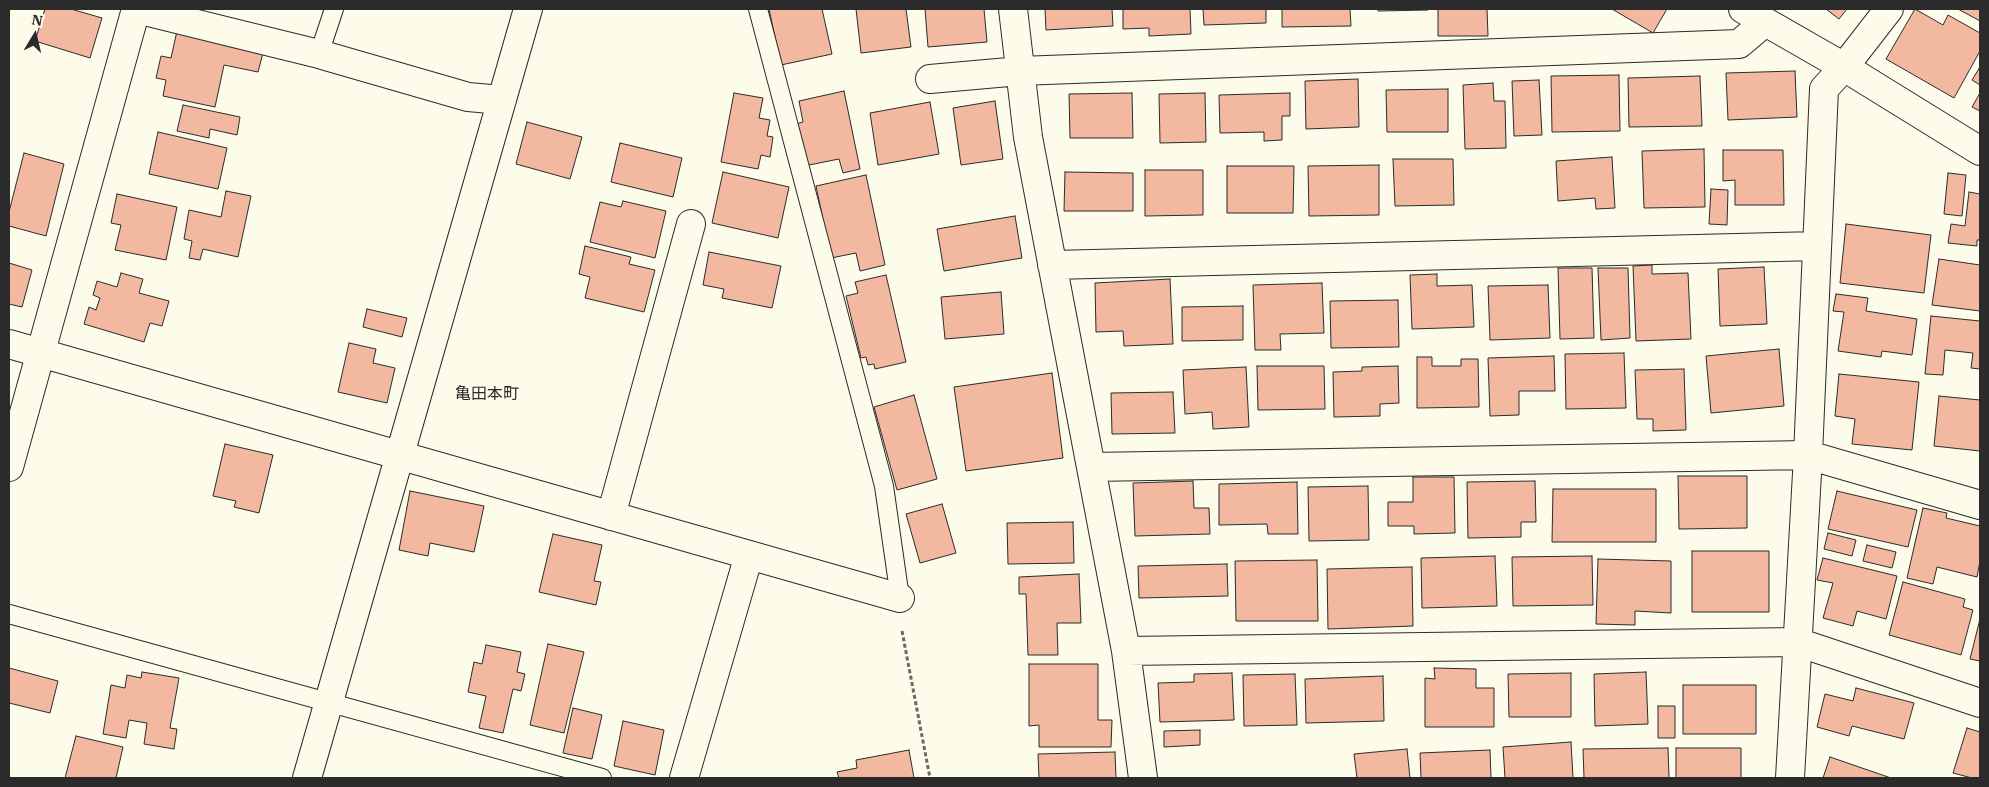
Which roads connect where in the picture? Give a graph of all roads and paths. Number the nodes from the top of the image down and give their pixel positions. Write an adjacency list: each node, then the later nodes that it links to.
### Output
1 (136, 9): 8 (street); 18 (street)
2 (334, 9): 8 (lane)
3 (528, 9): 12 (street)
4 (758, 9): 26 (lane)
5 (1013, 9): 10 (street)
6 (1889, 9): 9 (street)
7 (1754, 16): 9 (street); 10 (street)
8 (319, 54): 12 (street)
9 (1844, 67): 13 (street); 15 (street)
10 (1020, 71): 11 (street); 16 (street)
11 (930, 79)
12 (502, 100): 19 (street)
13 (1980, 151)
14 (692, 224): 24 (street)
15 (1817, 246): 16 (street); 20 (street)
16 (1052, 265): 21 (street)
17 (9, 344): 18 (street)
18 (41, 354): 19 (street); 22 (street)
19 (399, 455): 24 (street); 30 (street)
20 (1808, 455): 21 (street); 23 (street); 28 (street)
21 (1091, 467): 29 (street)
22 (9, 468)
23 (1980, 505)
24 (611, 516): 25 (street)
25 (749, 555): 26 (street); 34 (street)
26 (900, 598): 35 (path)
27 (9, 614): 30 (lane)
28 (1797, 642): 29 (street); 31 (street); 37 (street)
29 (1126, 651): 36 (street)
30 (329, 702): 32 (street); 33 (lane)
31 (1980, 702)
32 (307, 778)
33 (602, 778)
34 (684, 778)
35 (930, 778)
36 (1143, 778)
37 (1790, 778)

